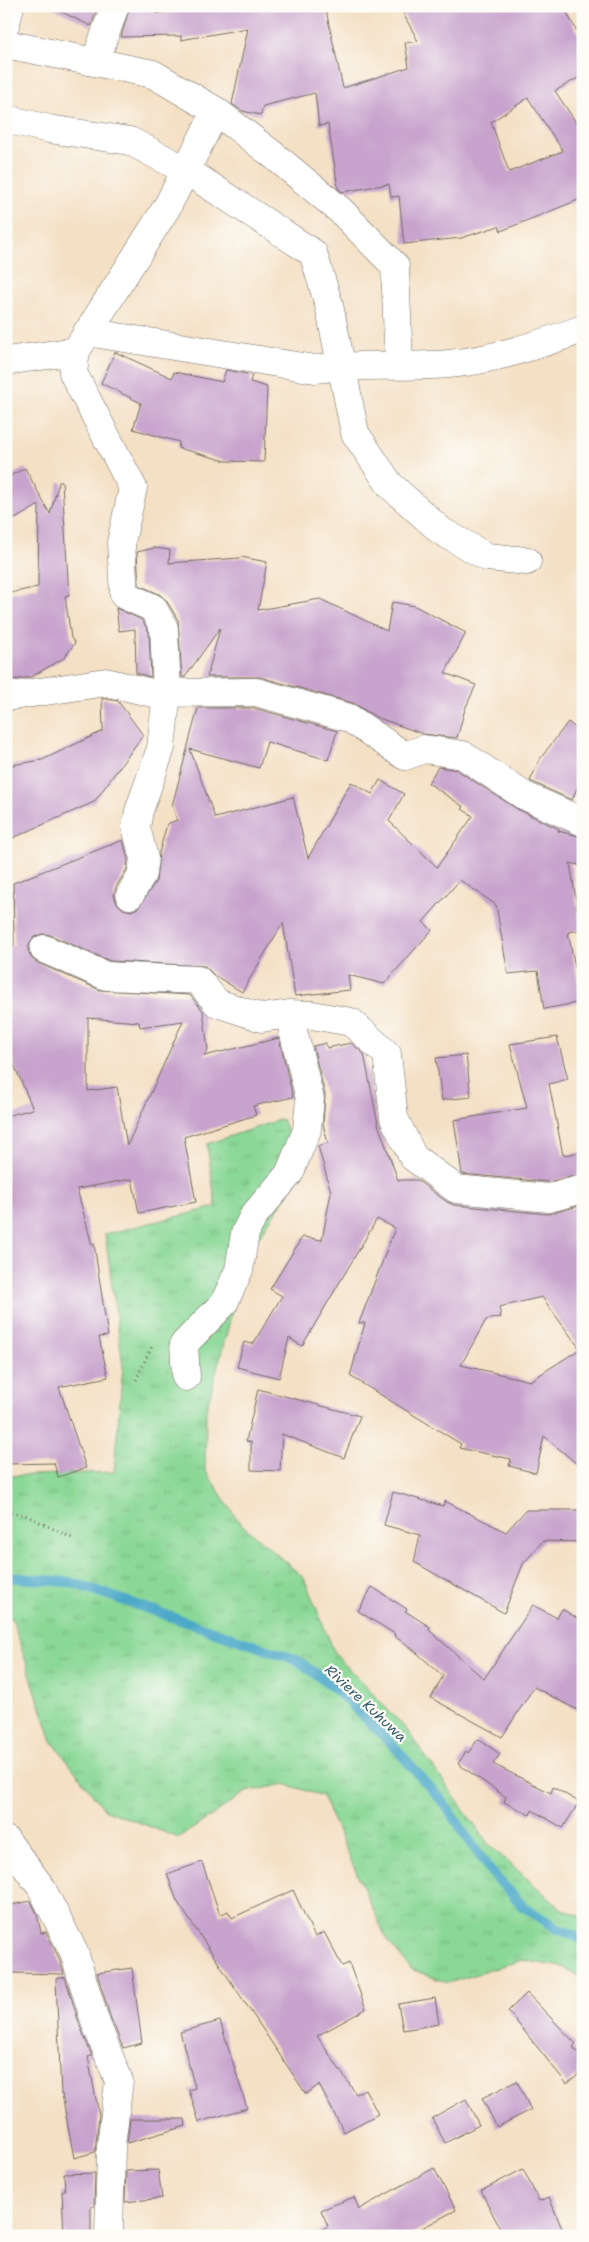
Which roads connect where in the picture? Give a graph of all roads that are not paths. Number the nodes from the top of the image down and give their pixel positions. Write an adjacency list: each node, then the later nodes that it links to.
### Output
1 (10, 6): 3 (street)
2 (116, 6): 5 (street)
3 (6, 22)
4 (6, 44): 5 (street)
5 (95, 62): 6 (street)
6 (216, 112): 8 (street); 12 (street)
7 (6, 120): 8 (street)
8 (186, 171): 10 (street); 13 (street)
9 (583, 329): 12 (street)
10 (82, 341): 11 (street); 13 (street); 15 (street)
11 (6, 361)
12 (399, 365): 13 (street)
13 (340, 366): 14 (street)
14 (527, 561)
15 (167, 692): 16 (street); 17 (street); 18 (street)
16 (6, 697)
17 (583, 822)
18 (130, 895)
19 (44, 949): 20 (street)
20 (289, 1014): 21 (street); 22 (street)
21 (583, 1189)
22 (186, 1377)
23 (6, 1840): 24 (street)
24 (109, 2236)

